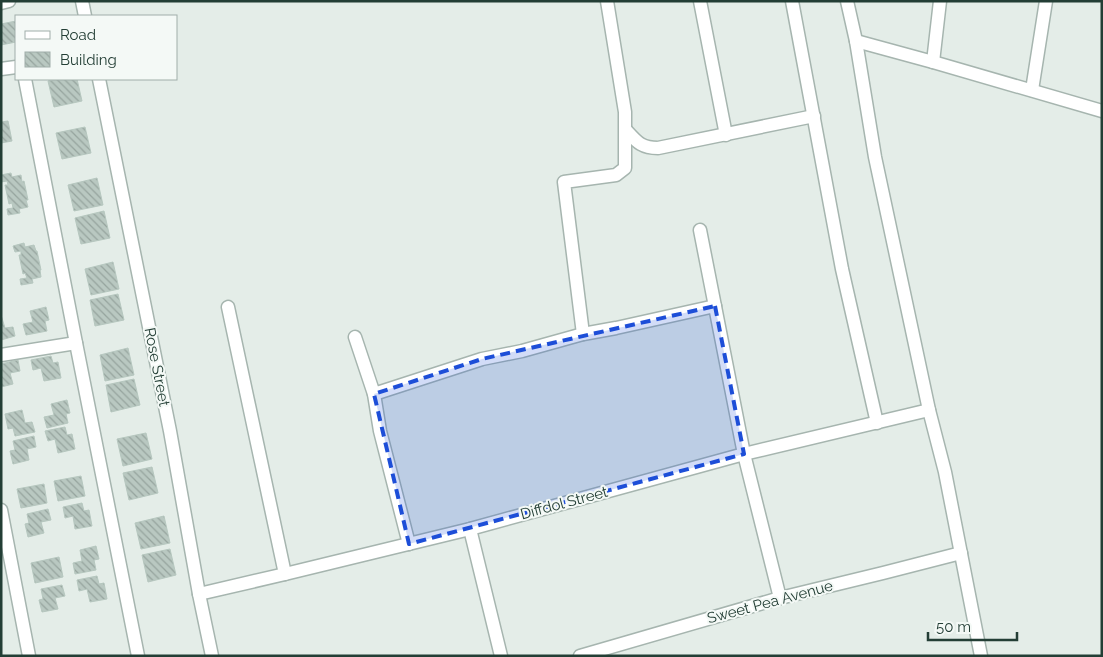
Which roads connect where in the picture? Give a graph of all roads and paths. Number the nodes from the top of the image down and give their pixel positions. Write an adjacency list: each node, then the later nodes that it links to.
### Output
1 (9, 1): 9 (street)
2 (82, 1): 10 (street)
3 (607, 1): 20 (street)
4 (700, 1): 21 (street)
5 (792, 1): 19 (street)
6 (847, 1): 11 (street)
7 (940, 1): 12 (street)
8 (1046, 1): 17 (street)
9 (1, 3)
10 (85, 15)
11 (856, 41): 12 (street); 30 (street)
12 (933, 62): 17 (street)
13 (15, 67): 14 (street)
14 (1, 69)
15 (25, 80): 27 (street)
16 (99, 80): 39 (street, Rose Street)
17 (1032, 90): 18 (street)
18 (1102, 111)
19 (814, 116): 21 (street); 31 (street)
20 (626, 130): 21 (street); 25 (street)
21 (726, 135)
22 (700, 230): 23 (street)
23 (715, 306): 25 (street); 32 (street)
24 (228, 307): 38 (street)
25 (583, 334): 29 (street)
26 (355, 337): 29 (street)
27 (76, 342): 28 (street); 42 (street)
28 (1, 355)
29 (374, 394): 36 (street)
30 (929, 410): 31 (street, Diffdol Street); 37 (street)
31 (877, 423): 32 (street, Diffdol Street)
32 (744, 454): 34 (street, Diffdol Street); 40 (street)
33 (1, 510): 35 (street)
34 (470, 528): 36 (street, Diffdol Street); 44 (street)
35 (4, 541): 41 (street)
36 (409, 544): 38 (street, Diffdol Street)
37 (961, 553): 40 (street, Sweet Pea Avenue); 46 (street)
38 (285, 574): 39 (street, Diffdol Street)
39 (199, 594): 43 (street, Rose Street)
40 (780, 598): 45 (street, Sweet Pea Avenue)
41 (30, 656)
42 (138, 656)
43 (212, 656)
44 (501, 656)
45 (580, 656)
46 (981, 656)

